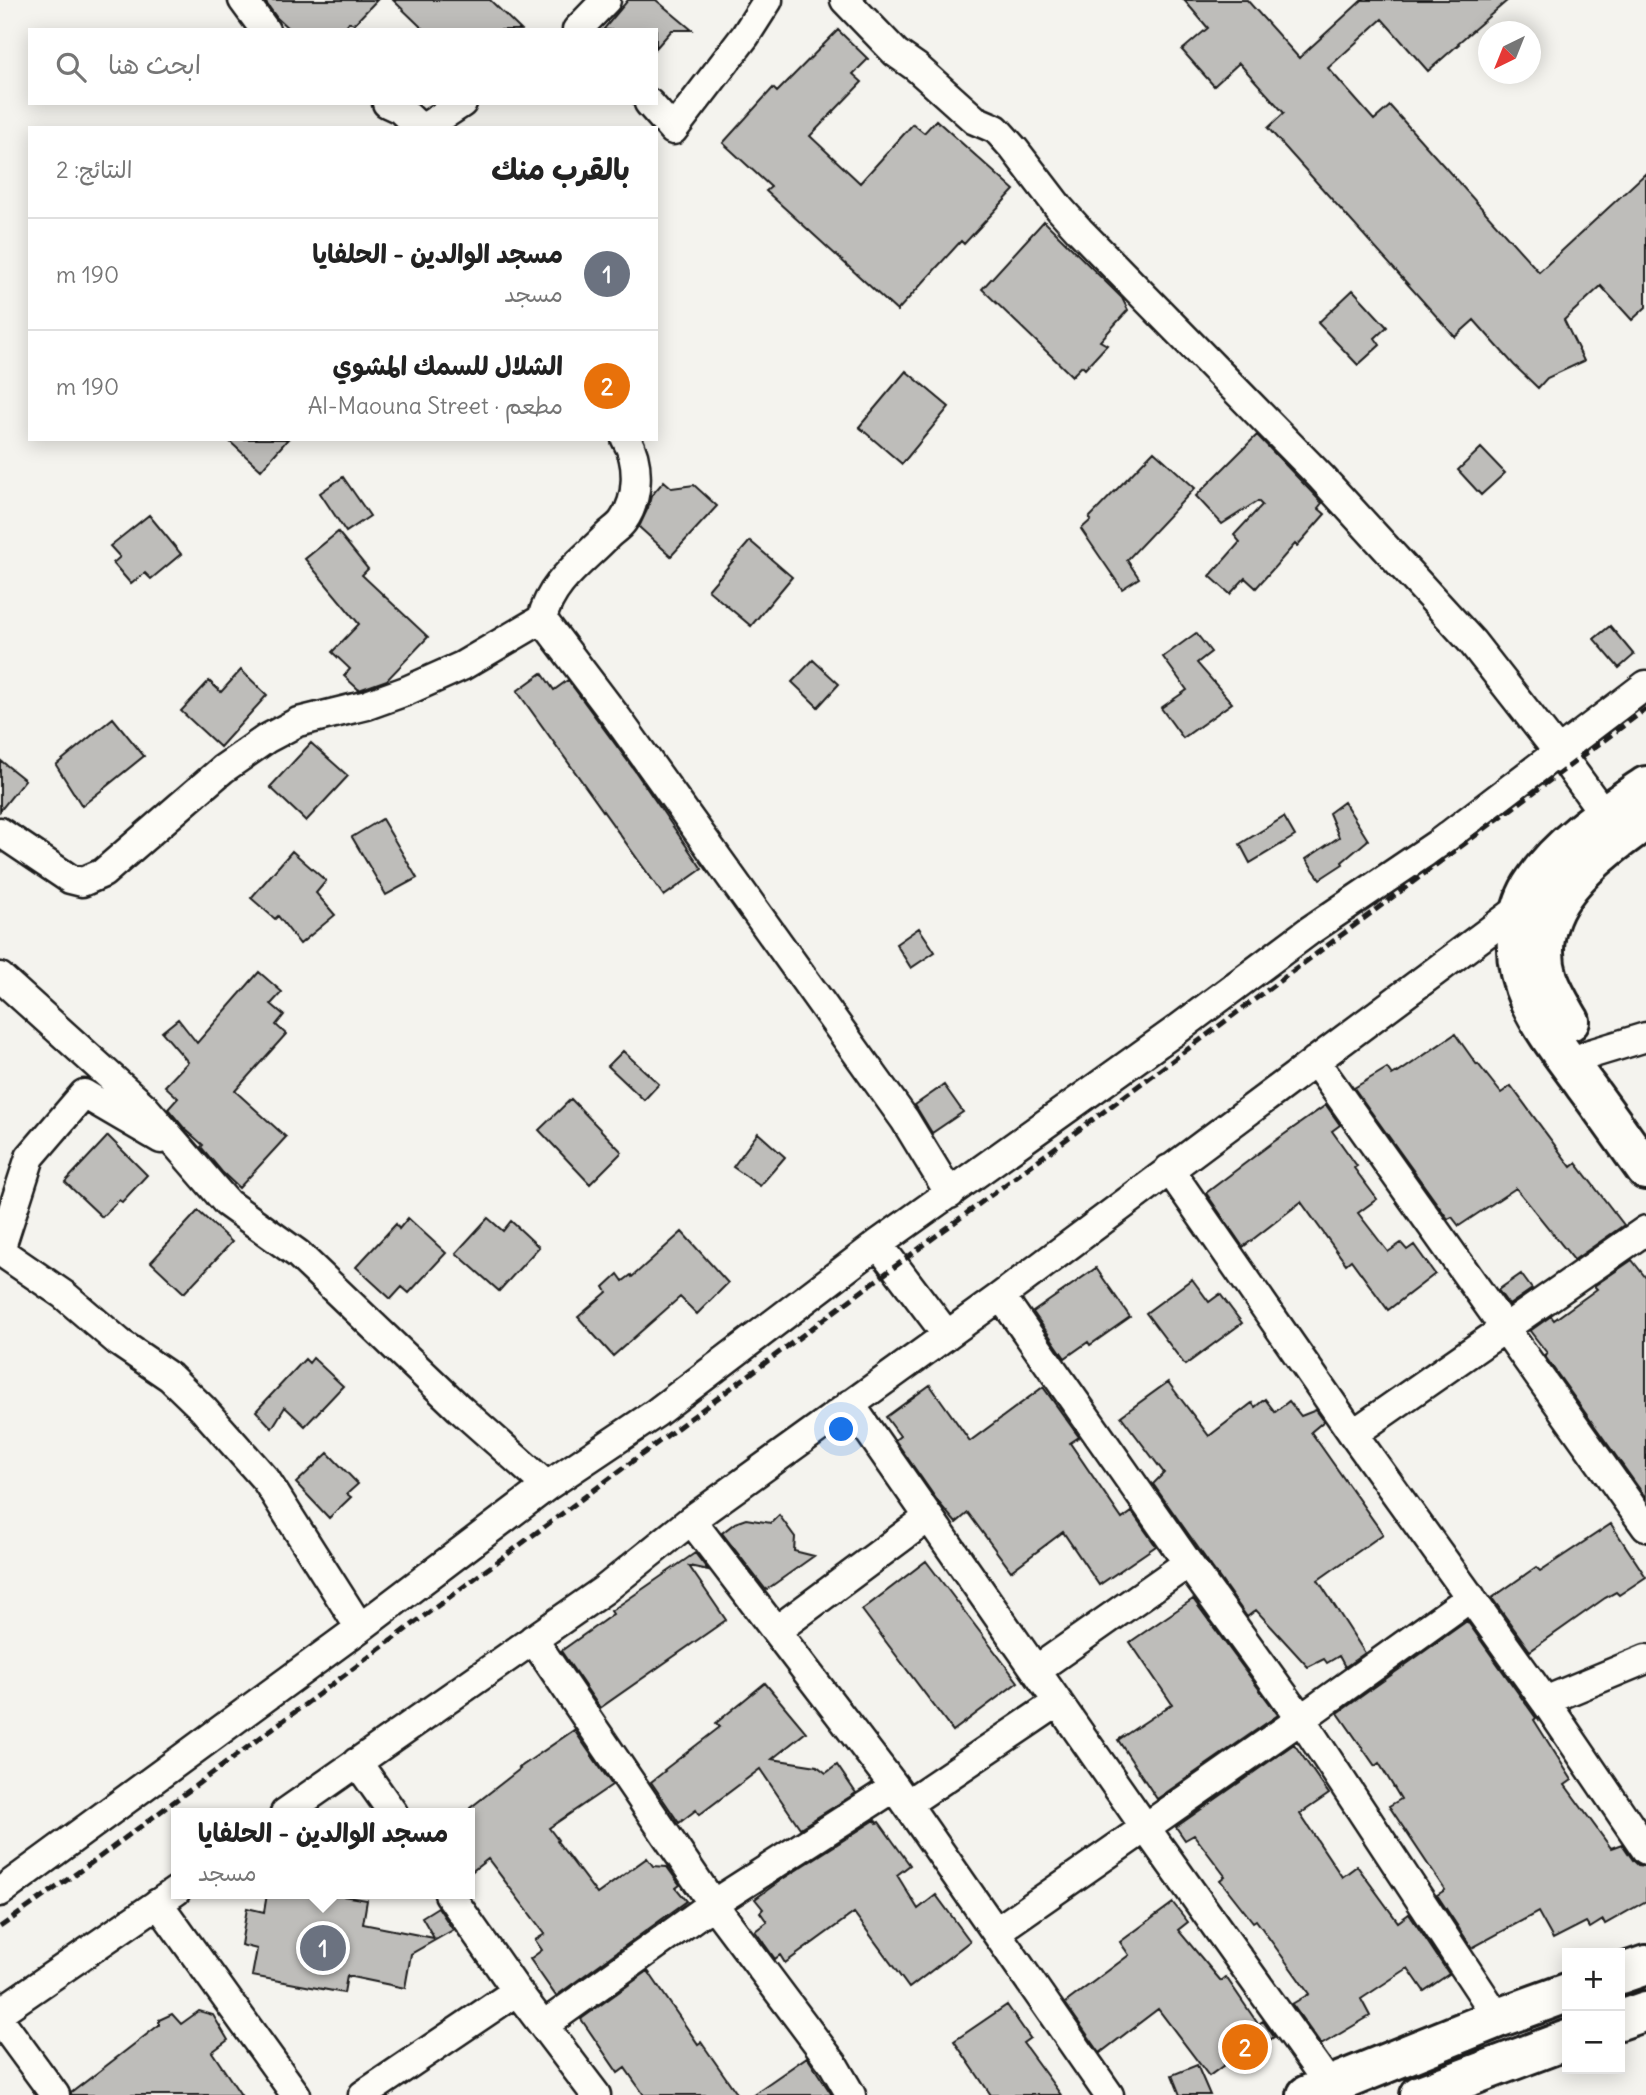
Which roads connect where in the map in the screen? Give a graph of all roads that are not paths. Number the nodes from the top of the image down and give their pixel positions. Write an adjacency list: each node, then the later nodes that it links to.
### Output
1 (243, 0): 5 (street)
2 (606, 0): 6 (street)
3 (768, 0): 9 (street)
4 (845, 0): 15 (street)
5 (264, 28)
6 (580, 28)
7 (391, 105): 10 (street)
8 (459, 105): 11 (street)
9 (651, 105)
10 (420, 126)
11 (425, 126)
12 (627, 441): 13 (street)
13 (542, 619): 19 (street); 29 (street)
14 (1646, 685): 15 (street)
15 (1557, 751): 17 (street); 29 (street)
16 (1646, 786): 17 (main road)
17 (1604, 814): 20 (main road)
18 (1646, 820): 20 (main road)
19 (0, 832)
20 (1536, 909): 23 (main road); 24 (street)
21 (0, 977): 26 (street)
22 (1646, 1037): 23 (street)
23 (1580, 1058): 25 (main road); 28 (main road)
24 (1315, 1061): 27 (street); 34 (street)
25 (1646, 1133)
26 (185, 1153): 32 (street); 38 (street)
27 (1169, 1169): 33 (street); 37 (street)
28 (1646, 1170)
29 (950, 1194): 31 (street)
30 (1646, 1230): 34 (street)
31 (878, 1244): 35 (street); 38 (street)
32 (0, 1251): 44 (street)
33 (1001, 1296): 35 (street); 42 (street)
34 (1504, 1328): 37 (street); 41 (street)
35 (947, 1335): 36 (street)
36 (850, 1404): 39 (street); 40 (street)
37 (1353, 1434): 43 (street)
38 (547, 1486): 44 (street)
39 (929, 1517): 45 (street); 48 (street)
40 (691, 1520): 45 (street); 46 (street)
41 (1646, 1527)
42 (1188, 1563): 48 (street); 51 (street)
43 (1471, 1597): 49 (street); 51 (street)
44 (360, 1628): 58 (street)
45 (777, 1630): 53 (street)
46 (533, 1639): 52 (street); 61 (street)
47 (1646, 1659): 49 (street)
48 (1036, 1670): 50 (street)
49 (1545, 1701): 57 (street)
50 (1058, 1702): 53 (street); 56 (street)
51 (1301, 1719): 56 (street); 69 (street)
52 (357, 1762): 54 (street); 55 (street)
53 (901, 1796): 61 (street); 62 (street)
54 (292, 1808)
55 (389, 1808)
56 (1145, 1827): 62 (street); 74 (street)
57 (1646, 1850)
58 (0, 1892)
59 (167, 1897): 68 (street); 76 (street)
60 (453, 1899): 65 (street)
61 (713, 1904): 72 (street); 79 (street)
62 (997, 1931): 80 (street)
63 (1646, 1965): 64 (main road)
64 (1625, 1972)
65 (517, 1991): 72 (street); 77 (street)
66 (1562, 1995): 69 (main road)
67 (1646, 2011): 70 (main road)
68 (0, 2012)
69 (1498, 2018): 74 (main road)
70 (1625, 2019)
71 (0, 2020): 75 (street)
72 (544, 2025): 78 (street)
73 (1562, 2042): 81 (main road)
74 (1318, 2091)
75 (55, 2095)
76 (296, 2095)
77 (363, 2095)
78 (596, 2095)
79 (851, 2095)
80 (1109, 2095)
81 (1420, 2095)

